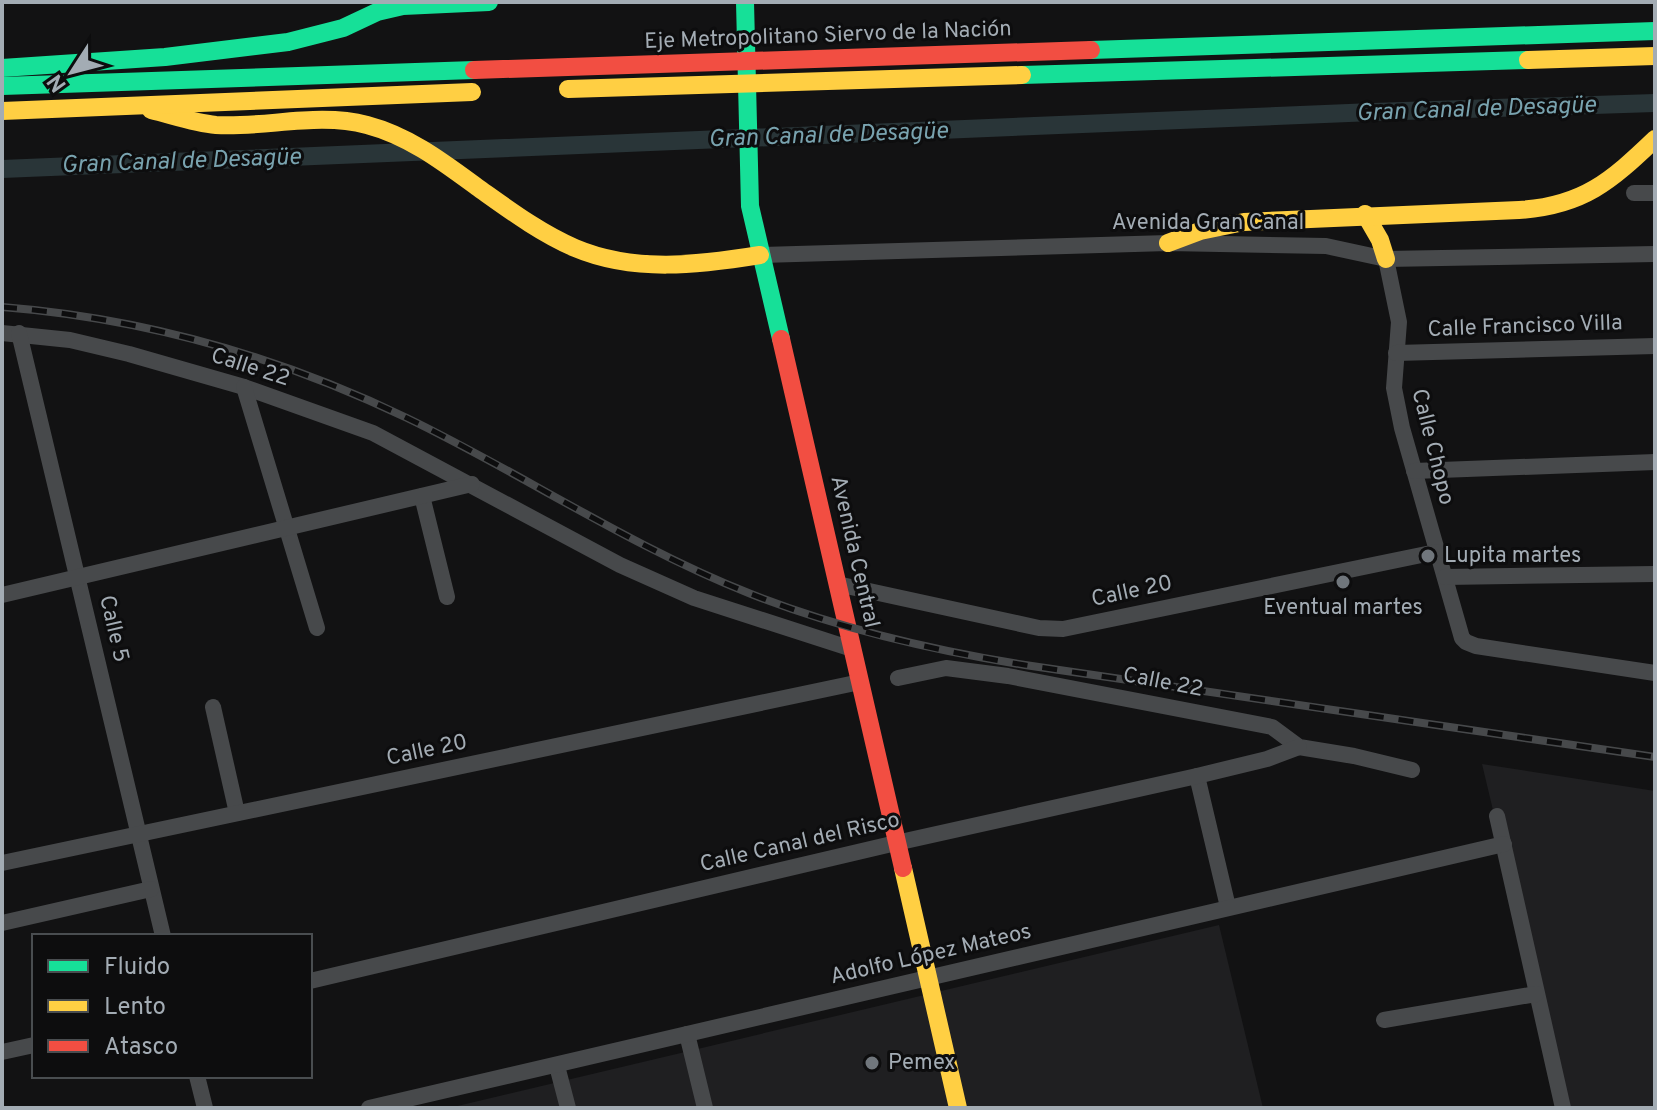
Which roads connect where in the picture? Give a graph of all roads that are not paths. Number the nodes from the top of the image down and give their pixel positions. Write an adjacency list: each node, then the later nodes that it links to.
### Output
1 (489, 2): 5 (main road)
2 (745, 2): 17 (main road, Avenida Central)
3 (1655, 31): 6 (main road, Eje Metropolitano Siervo de la Nación, bridge)
4 (1655, 56): 7 (main road, Eje Metropolitano Siervo de la Nación, bridge)
5 (2, 68)
6 (2, 86)
7 (546, 90)
8 (498, 91): 9 (main road, bridge)
9 (133, 106): 10 (main road, bridge); 17 (main road, bridge)
10 (2, 111)
11 (1655, 139): 14 (main road)
12 (1634, 193): 13 (street)
13 (1655, 193)
14 (1365, 214): 15 (main road); 18 (main road)
15 (1168, 243): 17 (street, Avenida Gran Canal); 18 (street, Avenida Gran Canal)
16 (1655, 254): 18 (street, Avenida Gran Canal)
17 (760, 255): 32 (main road, Avenida Central)
18 (1386, 259): 21 (street, Calle Chopo)
19 (10, 333): 22 (street, Calle 22); 30 (street, Calle 5)
20 (1655, 346): 21 (street, Calle Francisco Villa)
21 (1396, 353): 24 (street, Calle Chopo)
22 (244, 387): 25 (street, Calle 22); 27 (street)
23 (1655, 462): 24 (street)
24 (1414, 471): 28 (street, Calle Chopo)
25 (472, 484): 26 (street); 36 (street, Calle 22)
26 (422, 496): 27 (street); 34 (street)
27 (288, 529): 30 (street); 35 (street)
28 (1436, 552): 31 (street, Calle Chopo); 32 (street, Calle 20)
29 (1655, 574): 31 (street)
30 (79, 577): 33 (street); 46 (street, Calle 5)
31 (1445, 577): 37 (street, Calle Chopo)
32 (837, 584): 36 (main road, Avenida Central)
33 (2, 595)
34 (447, 597)
35 (317, 628)
36 (852, 649): 39 (main road, Avenida Central)
37 (1655, 673)
38 (898, 678): 41 (street, Calle 22)
39 (860, 682): 44 (street, Calle 20); 47 (main road, Avenida Central)
40 (213, 707): 44 (street)
41 (1299, 747): 42 (street, Calle 22); 43 (street, Calle Canal del Risco)
42 (1412, 770)
43 (1197, 776): 47 (street, Calle Canal del Risco); 51 (street)
44 (237, 813): 46 (street, Calle 20)
45 (1497, 816): 48 (street)
46 (138, 834): 49 (street, Calle 20); 50 (street, Calle 5)
47 (896, 843): 54 (main road, Avenida Central); 55 (street, Calle Canal del Risco)
48 (1504, 844): 51 (street, Adolfo López Mateos); 56 (street)
49 (2, 863)
50 (151, 889): 52 (street); 53 (street, Calle 5)
51 (1228, 907): 54 (street, Adolfo López Mateos)
52 (2, 923)
53 (162, 934)
54 (927, 979): 58 (street, Adolfo López Mateos); 67 (main road, Avenida Central)
55 (312, 981)
56 (1536, 994): 57 (street); 68 (street)
57 (1384, 1020)
58 (687, 1034): 61 (street, Adolfo López Mateos); 66 (street)
59 (32, 1045): 60 (street)
60 (2, 1052)
61 (557, 1066): 64 (street, Adolfo López Mateos); 65 (street)
62 (198, 1078): 63 (street)
63 (205, 1108)
64 (369, 1108)
65 (568, 1108)
66 (705, 1108)
67 (958, 1108)
68 (1563, 1108)

